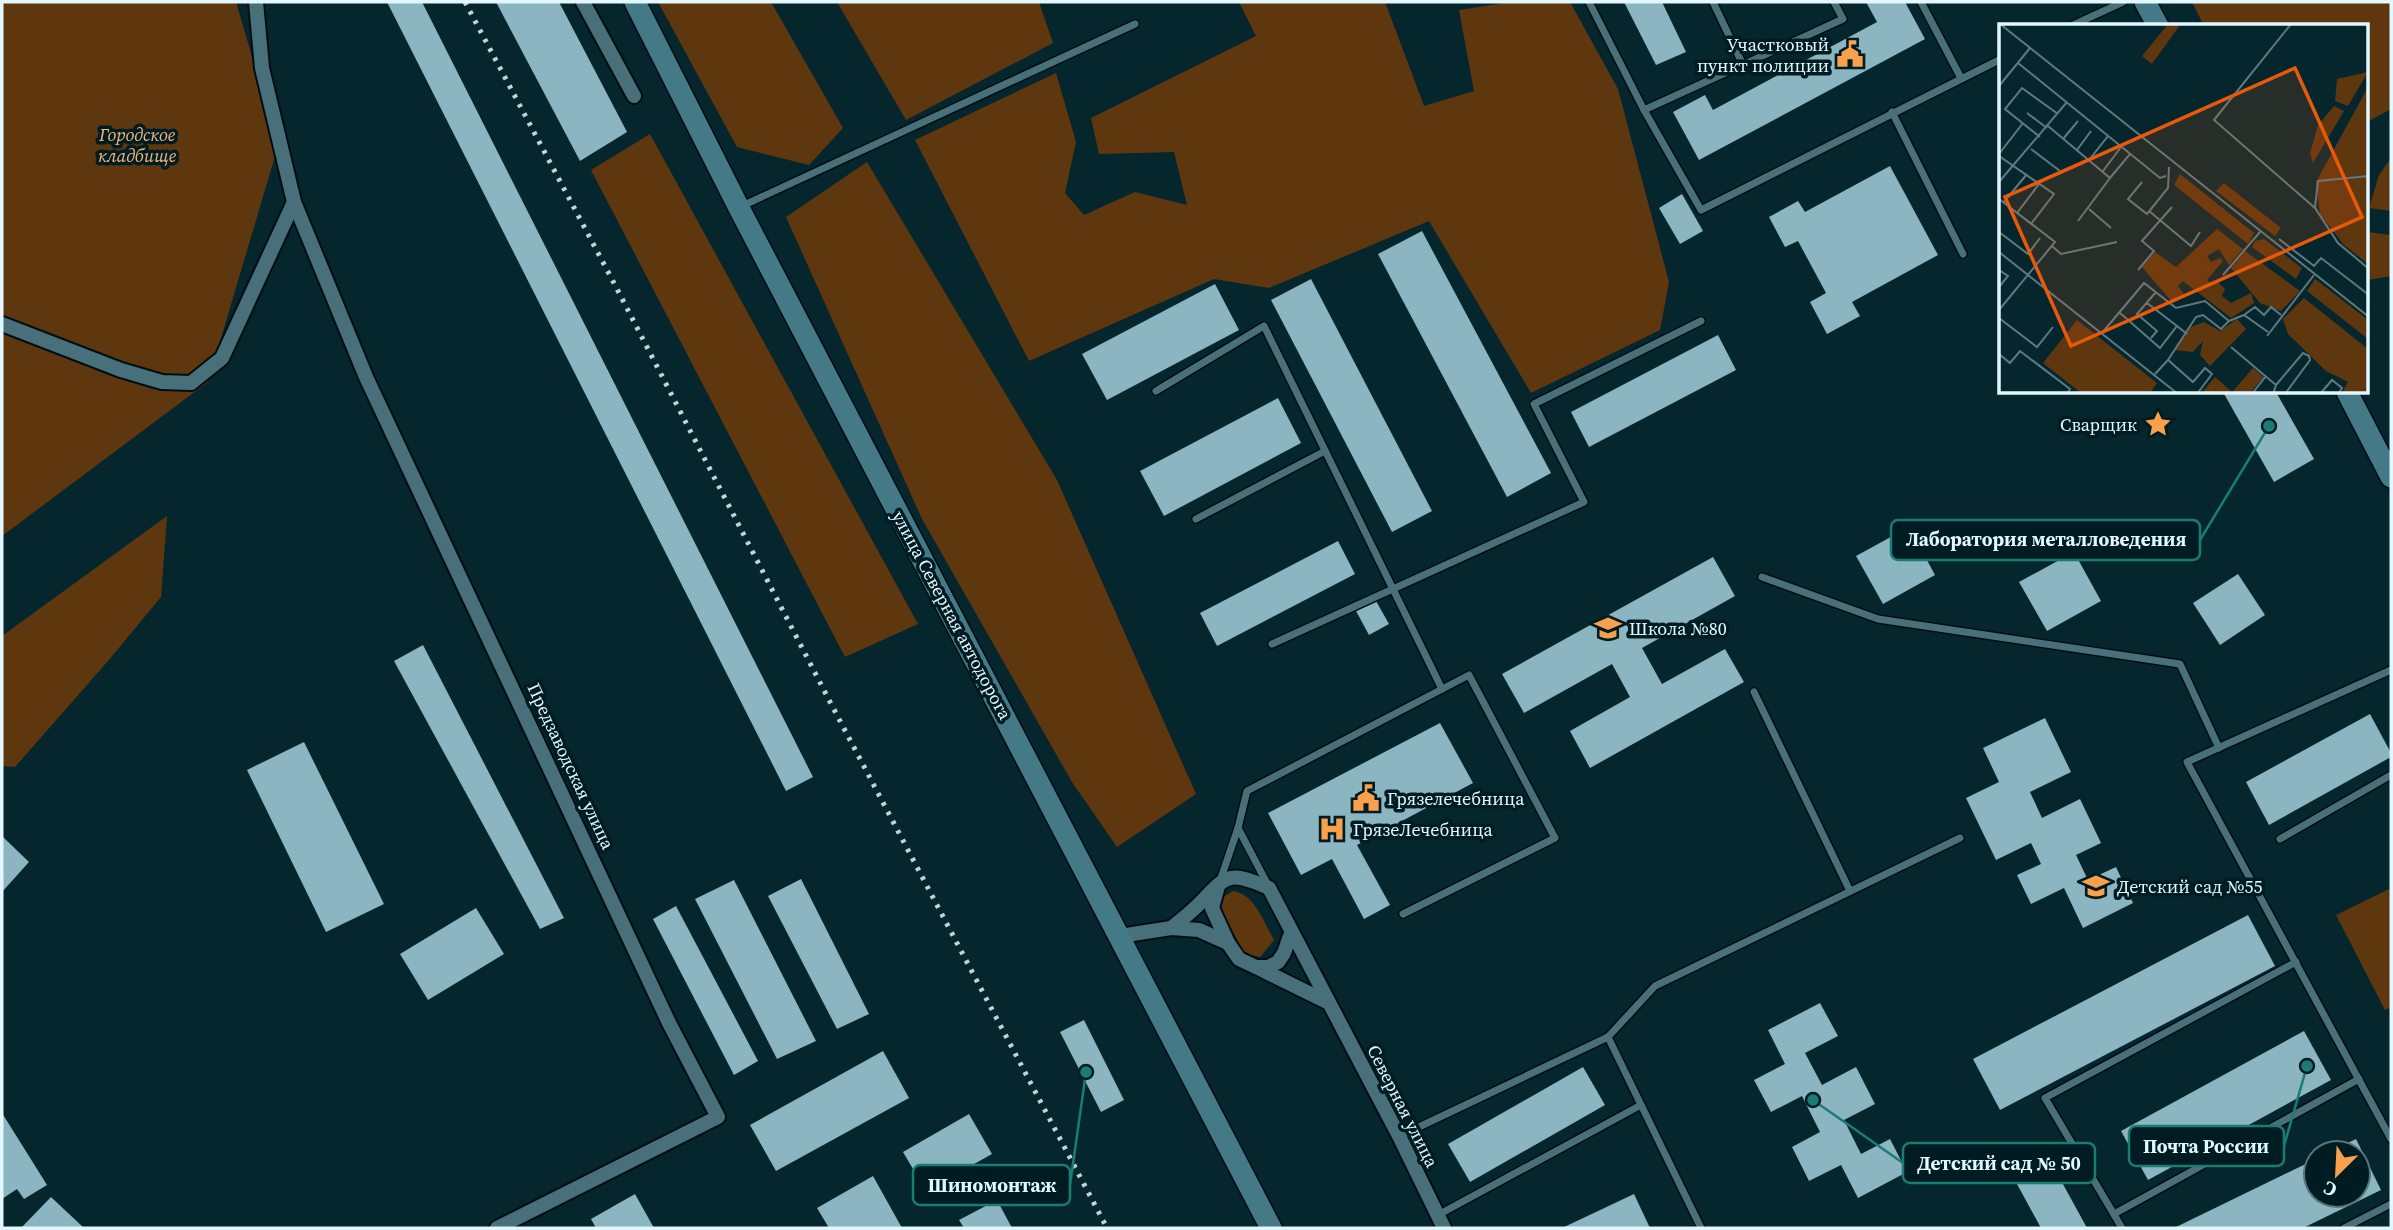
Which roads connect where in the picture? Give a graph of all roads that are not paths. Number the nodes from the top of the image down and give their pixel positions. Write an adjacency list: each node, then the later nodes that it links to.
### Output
1 (256, 2): 19 (street, Предзаводская улица)
2 (583, 2): 16 (street)
3 (635, 2): 20 (main road, улица Северная автодорога)
4 (1589, 2): 17 (lane)
5 (1713, 2): 14 (lane)
6 (1834, 2): 14 (lane)
7 (1921, 2): 15 (lane)
8 (2123, 2): 11 (lane)
9 (2145, 2): 12 (main road)
10 (1135, 24): 20 (lane)
11 (2075, 24)
12 (2157, 24)
13 (1999, 60): 15 (lane)
14 (1742, 65): 17 (lane)
15 (1961, 78): 18 (lane)
16 (634, 96)
17 (1644, 110): 18 (lane)
18 (1892, 112): 21 (lane)
19 (294, 202): 23 (street); 60 (street, Предзаводская улица)
20 (739, 208): 46 (main road, улица Северная автодорога)
21 (1963, 254)
22 (1701, 321): 30 (lane)
23 (2, 324)
24 (1156, 391): 26 (lane)
25 (2348, 394): 27 (main road)
26 (1325, 451): 28 (lane); 30 (lane)
27 (2391, 477)
28 (1196, 519)
29 (1762, 576): 35 (lane)
30 (1393, 589): 31 (lane); 33 (lane)
31 (1272, 644)
32 (2391, 670): 35 (lane)
33 (1442, 690): 37 (lane); 43 (lane)
34 (1754, 692): 42 (lane)
35 (2220, 748): 48 (lane)
36 (2391, 775): 39 (lane)
37 (1238, 828): 40 (lane); 41 (lane)
38 (1960, 838): 42 (lane)
39 (2280, 838)
40 (1220, 881): 41 (street); 44 (street); 47 (street)
41 (1269, 888): 45 (street)
42 (1850, 891): 51 (lane)
43 (1403, 914)
44 (1171, 928): 46 (street); 47 (street)
45 (1291, 933): 49 (street); 50 (street, Северная улица)
46 (1120, 936): 61 (main road, улица Северная автодорога)
47 (1228, 943): 49 (street)
48 (2296, 962): 52 (lane); 57 (lane)
49 (1256, 967): 50 (street)
50 (1327, 1002): 54 (street, Северная улица)
51 (1608, 1037): 53 (lane); 54 (lane)
52 (2359, 1079): 55 (lane); 57 (lane)
53 (1641, 1105): 58 (lane); 59 (lane)
54 (1399, 1136): 58 (street, Северная улица)
55 (2391, 1139)
56 (2391, 1204): 63 (lane)
57 (2114, 1214): 62 (lane)
58 (1441, 1222)
59 (1698, 1227)
60 (497, 1228)
61 (1271, 1228)
62 (2122, 1228)
63 (2344, 1228)

